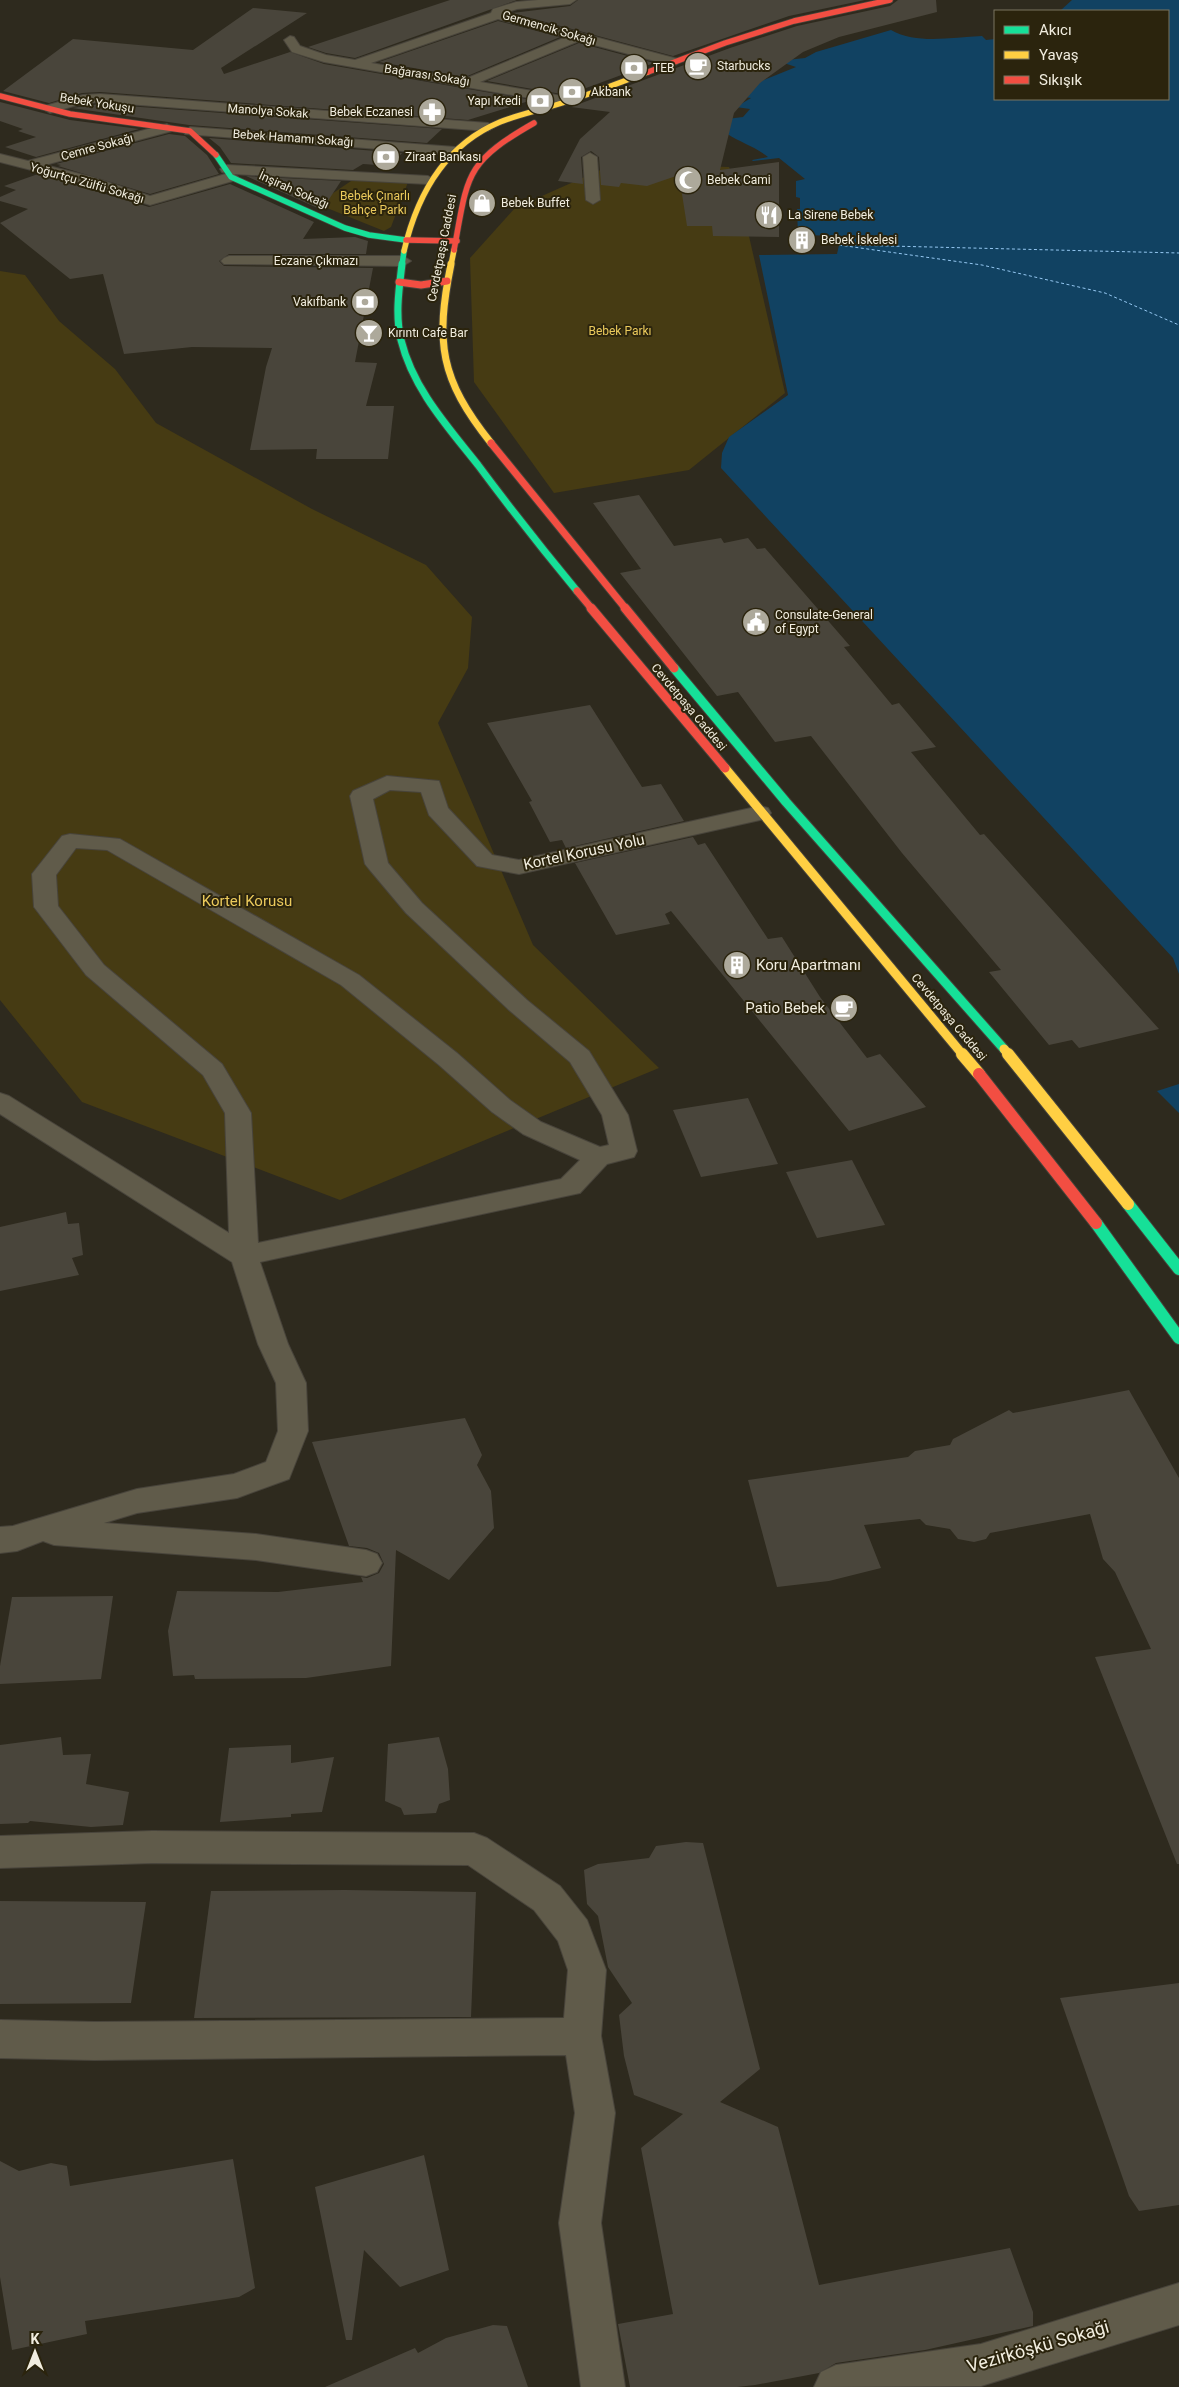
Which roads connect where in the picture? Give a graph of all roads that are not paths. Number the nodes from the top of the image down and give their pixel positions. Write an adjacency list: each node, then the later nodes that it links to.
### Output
1 (570, 0): 3 (street, Germencik Sokağı)
2 (890, 0): 6 (main road, Cevdetpaşa Caddesi)
3 (497, 15): 4 (street, Germencik Sokağı); 7 (street)
4 (577, 37): 6 (street, Germencik Sokağı); 8 (street)
5 (290, 40): 7 (street, Bağarası Sokağı)
6 (674, 62): 10 (main road, Cevdetpaşa Caddesi)
7 (357, 64): 8 (street, Bağarası Sokağı)
8 (468, 82): 10 (street, Bağarası Sokağı)
9 (3, 99): 11 (main road, Bebek Yokuşu)
10 (569, 101): 12 (main road, Cevdetpaşa Caddesi); 16 (main road, Cevdetpaşa Caddesi)
11 (50, 109): 12 (street, Manolya Sokak); 13 (main road, Bebek Yokuşu)
12 (488, 127): 15 (main road, Cevdetpaşa Caddesi)
13 (168, 128): 14 (main road, Bebek Yokuşu); 19 (street, Cemre Sokağı)
14 (190, 131): 15 (street, Bebek Hamamı Sokağı); 20 (main road, İnşirah Sokağı)
15 (455, 152): 16 (main road); 21 (main road, Cevdetpaşa Caddesi)
16 (486, 156): 25 (main road, Cevdetpaşa Caddesi)
17 (590, 157): 23 (street)
18 (0, 158): 19 (street, Yoğurtçu Zülfü Sokağı)
19 (27, 166): 20 (street, Yoğurtçu Zülfü Sokağı)
20 (229, 173): 21 (street, Yoğurtçu Zülfü Sokağı); 24 (main road, İnşirah Sokağı)
21 (426, 184): 22 (main road); 24 (main road, Cevdetpaşa Caddesi)
22 (444, 184)
23 (593, 200)
24 (406, 240): 25 (main road, İnşirah Sokağı); 27 (main road, Cevdetpaşa Caddesi)
25 (456, 241): 28 (main road, Cevdetpaşa Caddesi)
26 (229, 261): 27 (street, Eczane Çıkmazı)
27 (403, 261): 29 (main road, Cevdetpaşa Caddesi)
28 (447, 281): 29 (main road); 34 (main road, Cevdetpaşa Caddesi)
29 (400, 282): 30 (main road, Cevdetpaşa Caddesi)
30 (760, 813): 32 (street, Kortel Korusu Yolu); 35 (main road, Cevdetpaşa Caddesi)
31 (0, 1102): 33 (street)
32 (598, 1157): 33 (street); 33 (street)
33 (244, 1256): 36 (street)
34 (1179, 1269)
35 (1179, 1338)
36 (9, 1539): 37 (street)
37 (366, 1563)
38 (0, 1852): 39 (street)
39 (582, 2036): 40 (street); 42 (street)
40 (0, 2039)
41 (1179, 2304): 43 (street, Vezirköşkü Sokaği)
42 (603, 2387)
43 (836, 2387)

